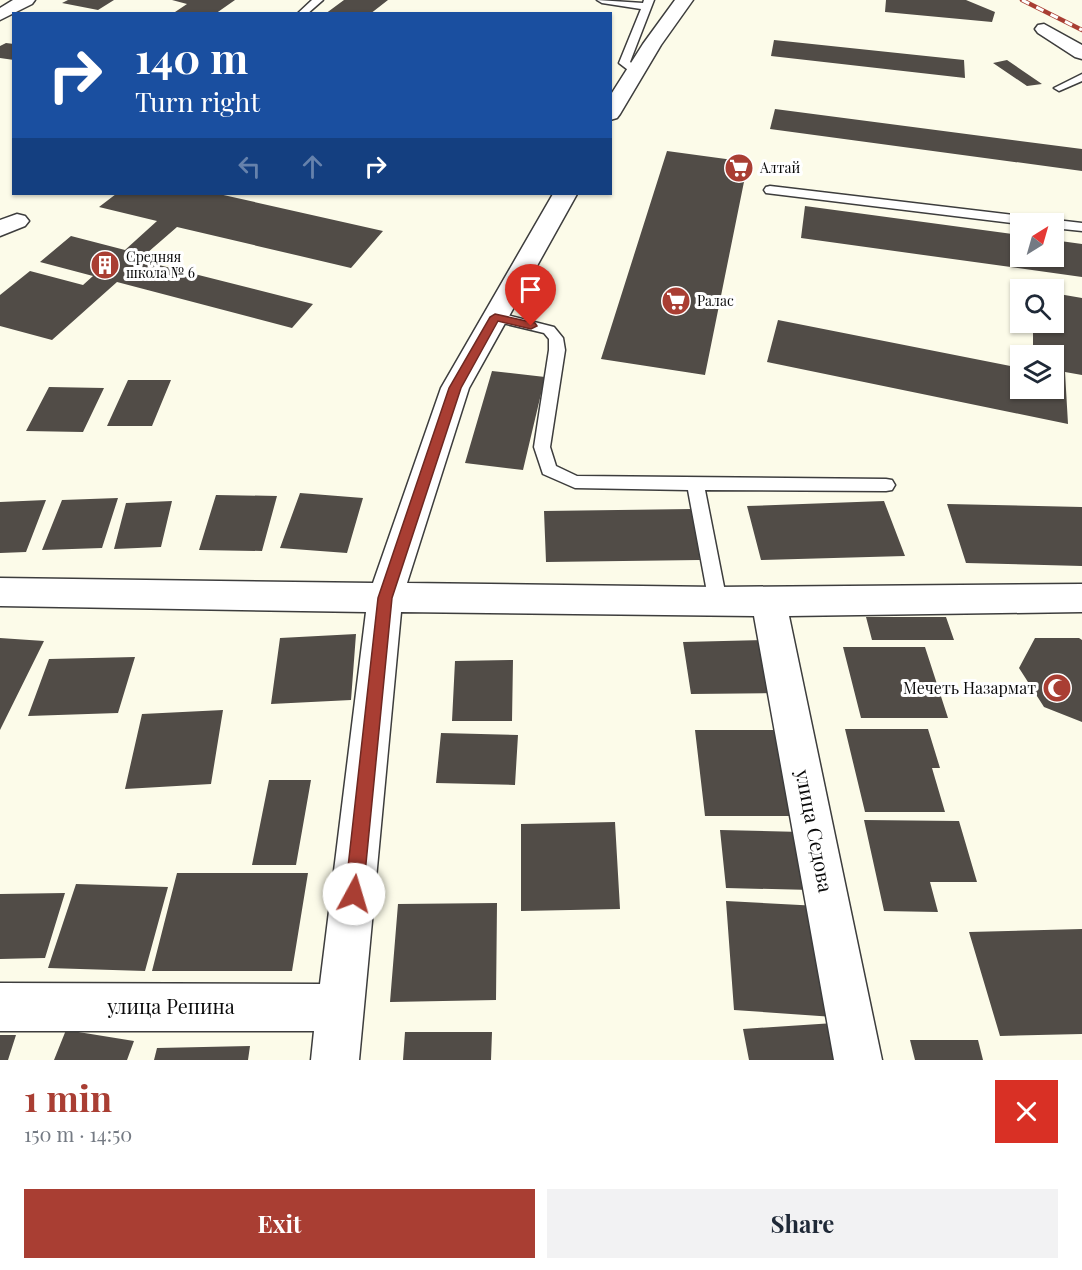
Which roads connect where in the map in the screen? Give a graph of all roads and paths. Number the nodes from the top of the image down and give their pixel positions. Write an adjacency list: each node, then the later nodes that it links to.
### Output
1 (318, 0): 5 (lane)
2 (602, 0): 4 (lane)
3 (684, 0): 8 (street)
4 (648, 3): 8 (lane)
5 (303, 12)
6 (1044, 29): 7 (street)
7 (1082, 53)
8 (636, 70): 11 (street)
9 (1082, 77): 10 (lane)
10 (1059, 88)
11 (612, 111)
12 (770, 190): 14 (lane)
13 (564, 195): 17 (street)
14 (1010, 219)
15 (1064, 225): 16 (lane)
16 (1082, 227)
17 (495, 317): 18 (lane); 21 (street)
18 (695, 483): 19 (lane); 23 (lane)
19 (886, 485)
20 (0, 592): 21 (street)
21 (385, 598): 23 (street); 26 (street)
22 (1082, 598): 24 (street)
23 (717, 602): 24 (street)
24 (769, 602): 28 (street, улица Седова)
25 (0, 1007): 26 (street, улица Репина)
26 (342, 1008): 27 (street)
27 (336, 1060)
28 (858, 1060)

